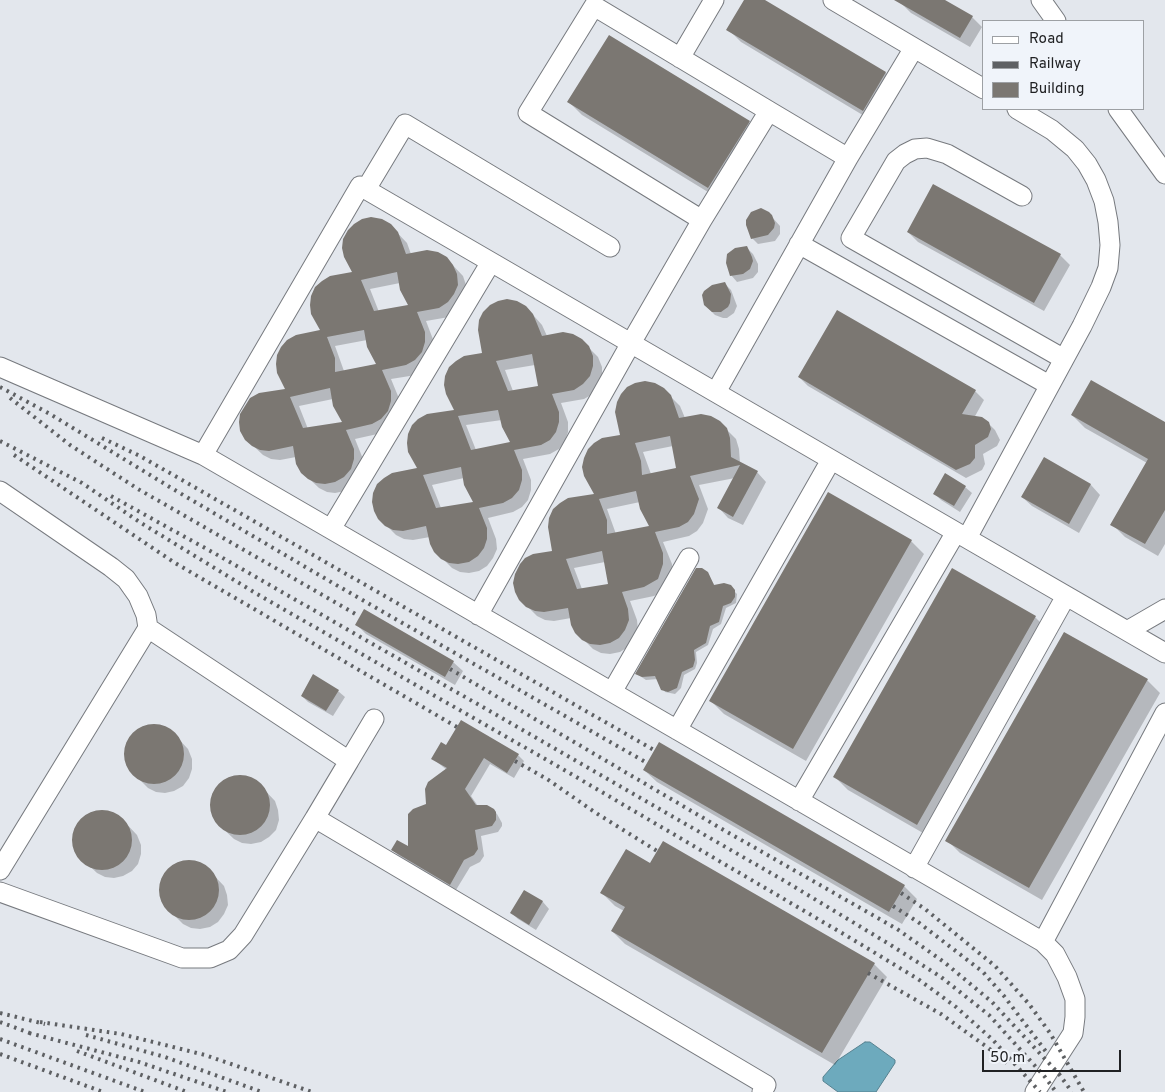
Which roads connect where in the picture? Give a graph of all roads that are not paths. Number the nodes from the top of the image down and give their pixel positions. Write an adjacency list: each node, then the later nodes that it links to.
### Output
1 (714, 0): 6 (street)
2 (833, 0): 5 (street)
3 (1041, 0): 4 (street)
4 (1055, 20)
5 (914, 48): 7 (street); 11 (street)
6 (680, 58): 10 (street); 15 (street)
7 (982, 88)
8 (1019, 110): 20 (street)
9 (1119, 110): 12 (street)
10 (769, 111): 11 (street); 15 (street)
11 (848, 158): 16 (street)
12 (1165, 174)
13 (366, 189): 17 (street); 18 (street); 24 (street)
14 (1022, 196): 20 (street)
15 (702, 220): 19 (street)
16 (799, 244): 22 (street); 23 (street)
17 (610, 247)
18 (491, 262): 19 (street); 27 (street)
19 (631, 343): 23 (street); 32 (street)
20 (1064, 359): 22 (street)
21 (0, 367): 24 (street)
22 (1049, 385): 28 (street)
23 (716, 392): 25 (street)
24 (203, 455): 27 (street)
25 (831, 460): 28 (street); 39 (street)
26 (0, 491): 33 (street)
27 (331, 529): 32 (street)
28 (961, 535): 30 (street); 41 (street)
29 (689, 558): 36 (street)
30 (1066, 596): 34 (street); 43 (street)
31 (1165, 609): 34 (street)
32 (478, 615): 36 (street)
33 (148, 628): 40 (street); 44 (street)
34 (1127, 631): 35 (street)
35 (1165, 653)
36 (612, 692): 39 (street)
37 (1165, 713): 46 (street)
38 (374, 719): 40 (street)
39 (677, 730): 41 (street)
40 (349, 761): 42 (street)
41 (799, 801): 43 (street)
42 (315, 818): 45 (street); 47 (street)
43 (914, 868): 46 (street)
44 (0, 870)
45 (0, 892)
46 (1043, 942): 48 (street)
47 (762, 1092)
48 (1035, 1092)

